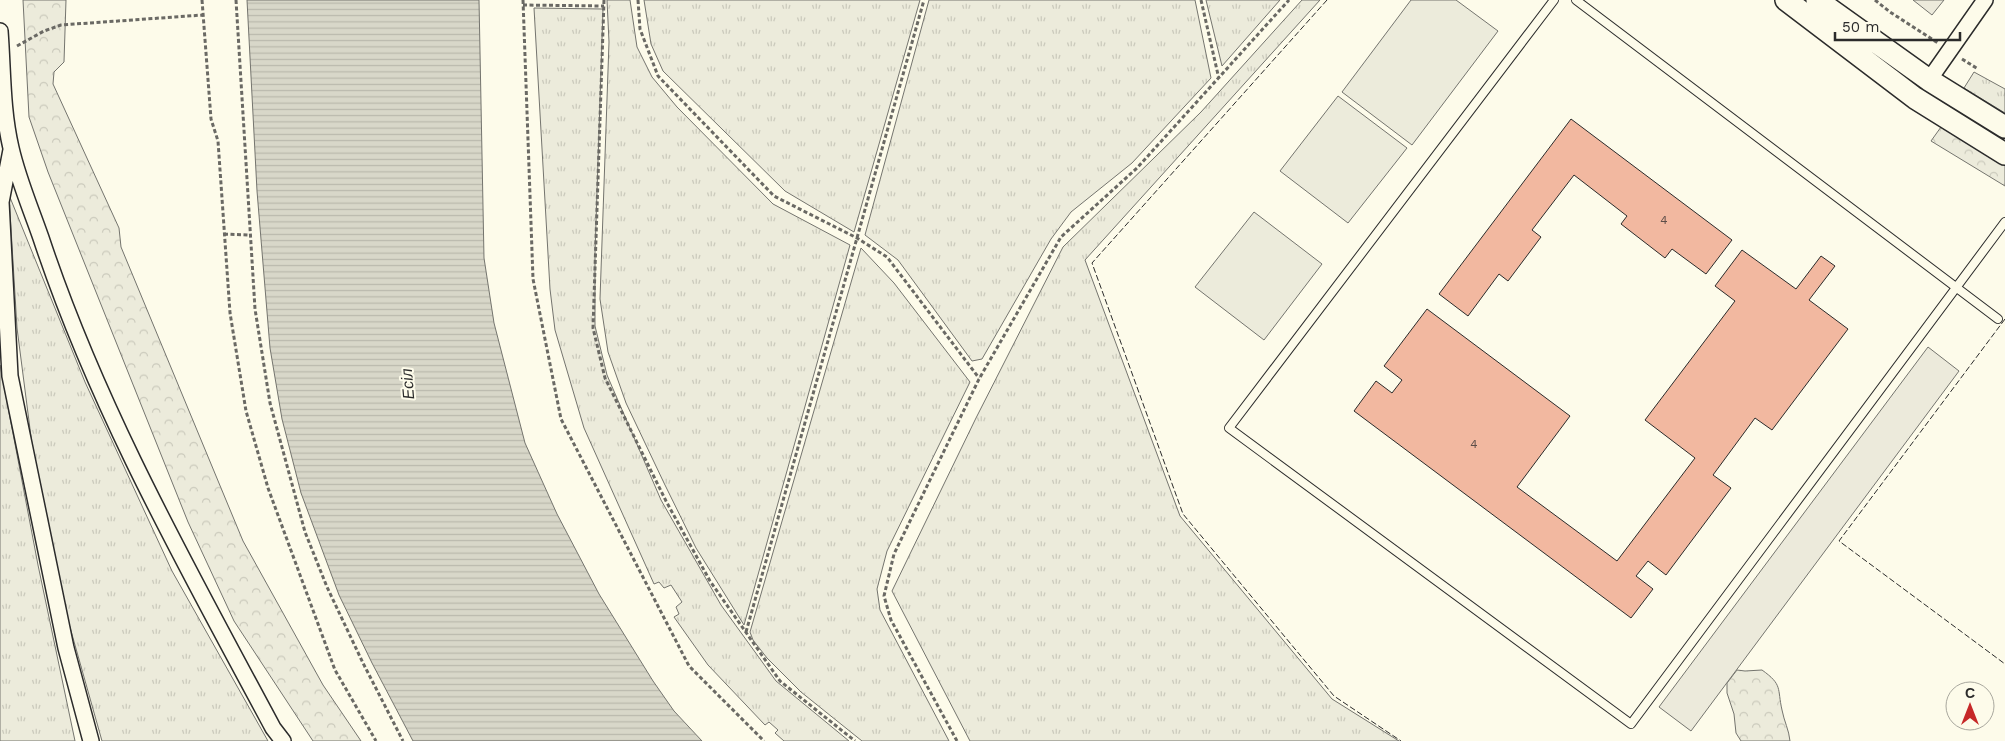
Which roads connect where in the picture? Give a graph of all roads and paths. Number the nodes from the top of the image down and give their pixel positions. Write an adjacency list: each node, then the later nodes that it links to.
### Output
1 (202, 0): 17 (path)
2 (236, 0): 29 (path)
3 (523, 0): 15 (path)
4 (604, 0): 16 (path)
5 (638, 0): 30 (path)
6 (924, 0): 30 (path)
7 (1201, 0): 22 (path)
8 (1289, 0): 22 (path)
9 (1554, 0): 31 (lane)
10 (1576, 0): 31 (lane)
11 (1786, 0): 26 (street)
12 (1817, 0): 23 (street)
13 (1875, 0): 19 (path)
14 (1985, 0): 19 (street)
15 (523, 5): 16 (path); 39 (path)
16 (604, 6): 34 (path)
17 (203, 15): 20 (path); 28 (path)
18 (0, 31): 20 (street)
19 (1949, 50): 21 (path); 23 (street)
20 (2, 54): 25 (street)
21 (1978, 69)
22 (1219, 79): 33 (path)
23 (1930, 80): 24 (street)
24 (2005, 127)
25 (11, 149): 35 (street); 36 (street)
26 (2005, 154)
27 (2005, 222): 31 (lane)
28 (224, 234): 29 (path); 37 (path)
29 (250, 235): 38 (path)
30 (857, 238): 33 (path); 34 (path)
31 (1958, 287): 32 (lane)
32 (1998, 319)
33 (979, 379): 41 (path)
34 (746, 632): 40 (path)
35 (91, 741)
36 (283, 741)
37 (376, 741)
38 (403, 741)
39 (764, 741)
40 (855, 741)
41 (957, 741)

